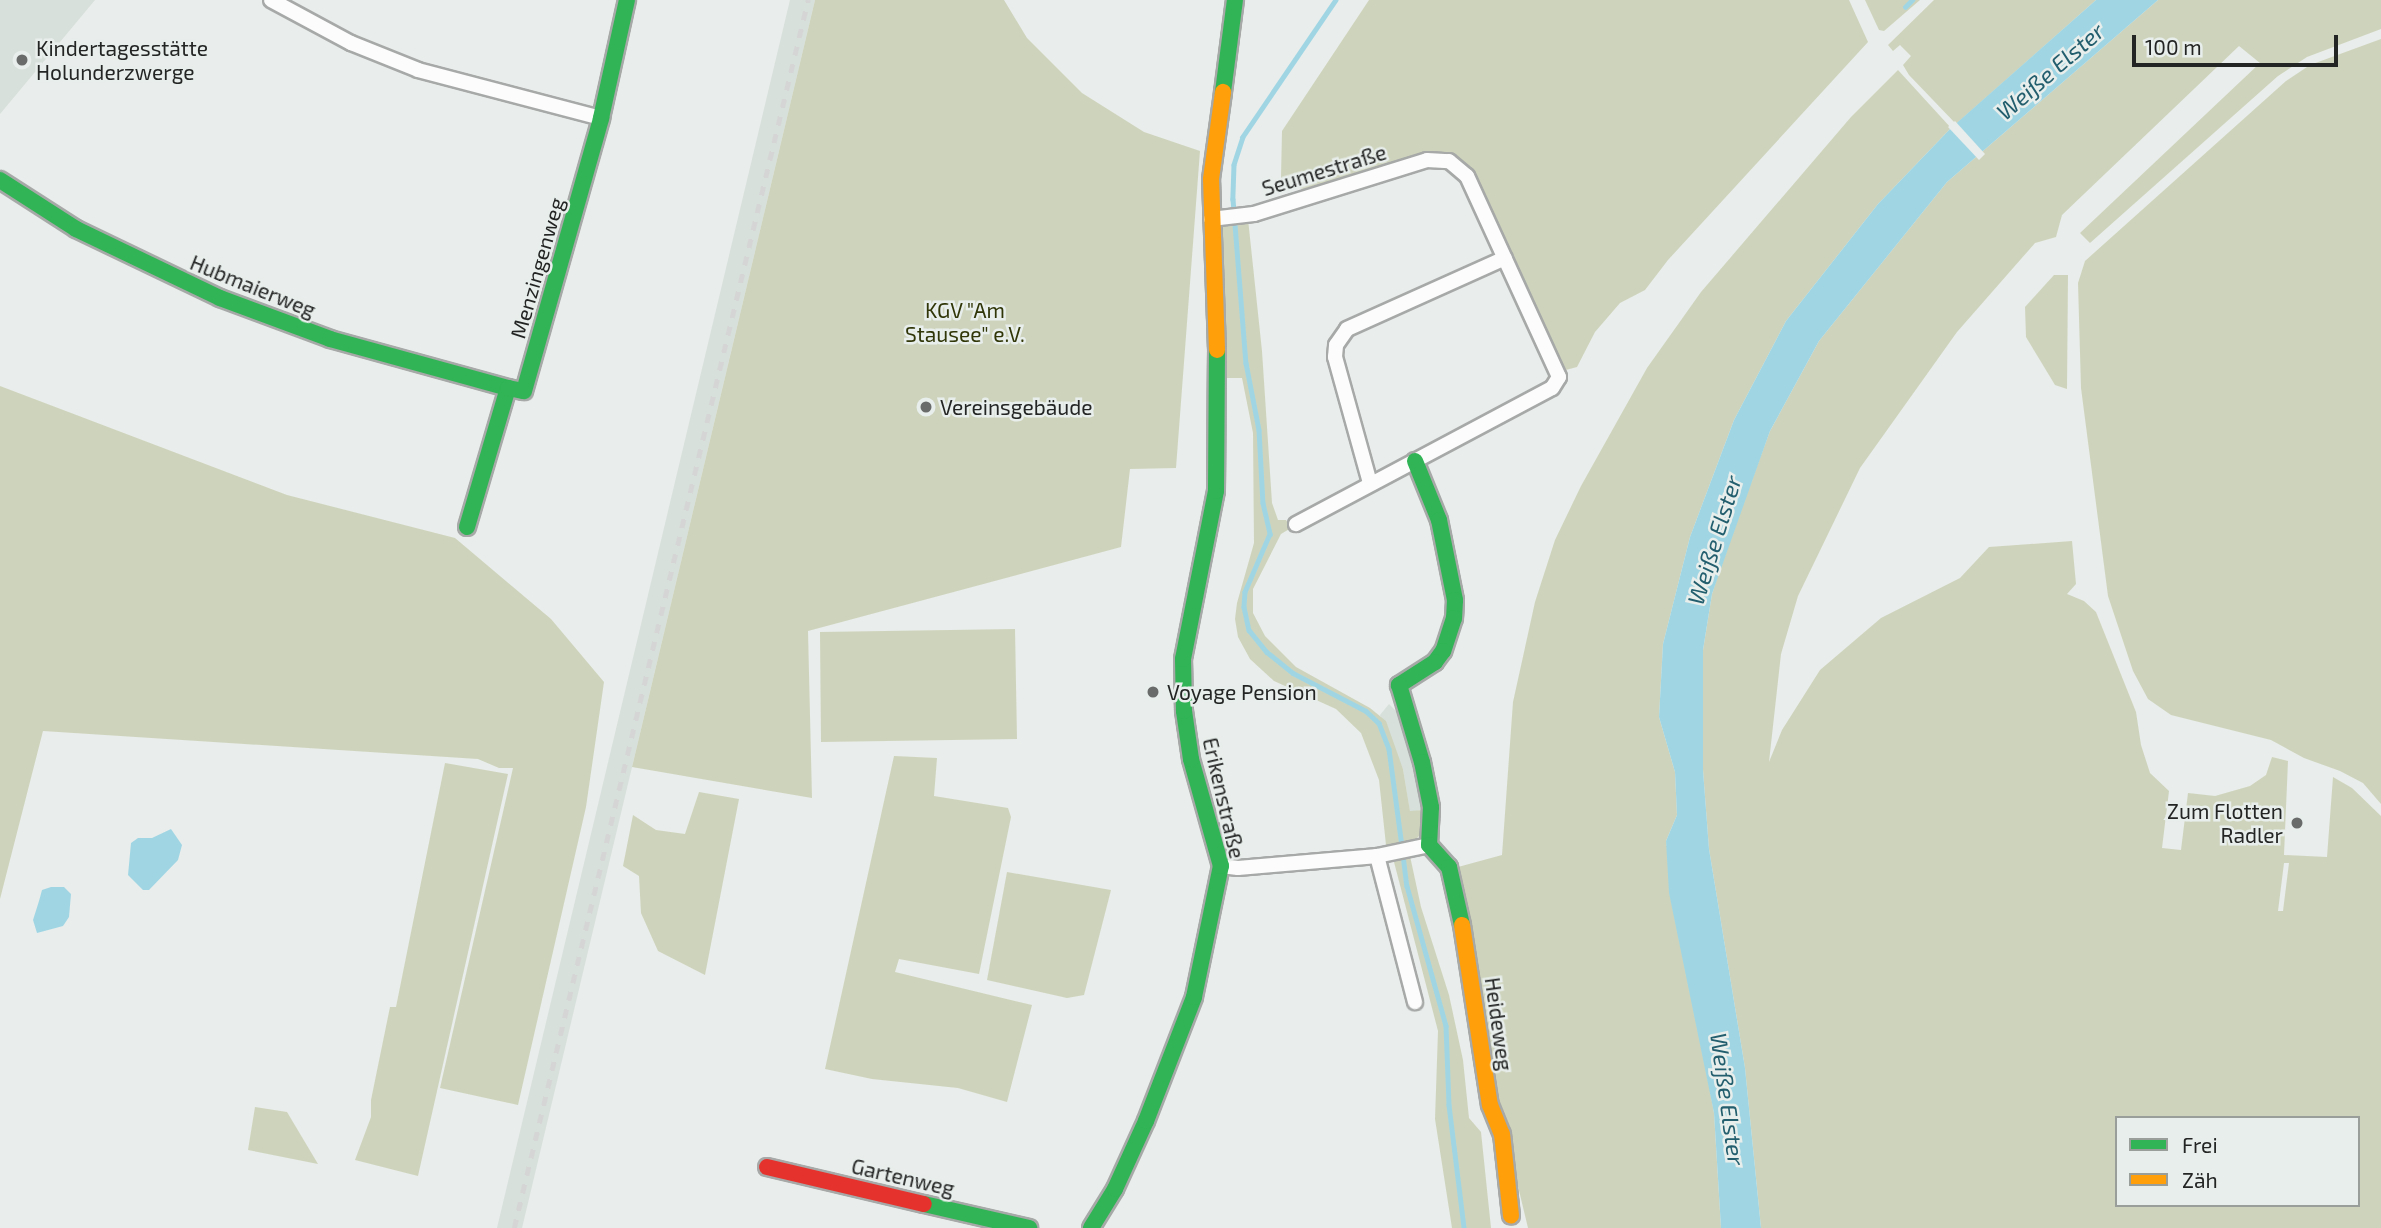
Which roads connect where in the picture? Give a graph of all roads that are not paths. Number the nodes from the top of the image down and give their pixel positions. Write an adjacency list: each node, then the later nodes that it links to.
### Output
1 (271, 0): 4 (street)
2 (628, 0): 4 (street, Menzingenweg)
3 (1235, 0): 6 (street)
4 (600, 118): 8 (street, Menzingenweg)
5 (0, 180): 8 (street, Hubmaierweg)
6 (1220, 219): 7 (street, Seumestraße); 15 (street, Erikenstraße)
7 (1505, 258): 9 (street); 10 (street)
8 (508, 388): 12 (street)
9 (1415, 461): 10 (street); 13 (street)
10 (1370, 483): 11 (street)
11 (1296, 524)
12 (467, 527)
13 (1429, 845): 14 (street); 18 (street, Heideweg)
14 (1377, 856): 15 (street); 16 (street)
15 (1221, 866): 20 (street, Erikenstraße)
16 (1415, 1002)
17 (767, 1167): 19 (street, Gartenweg)
18 (1511, 1216)
19 (1029, 1228)
20 (1091, 1228)

